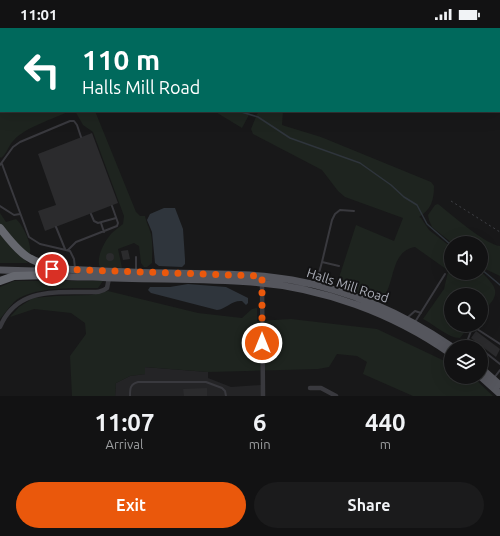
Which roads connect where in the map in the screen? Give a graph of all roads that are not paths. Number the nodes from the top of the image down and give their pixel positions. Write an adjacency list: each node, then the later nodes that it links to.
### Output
1 (81, 138): 2 (lane)
2 (1, 164): 6 (lane)
3 (0, 206): 6 (lane)
4 (112, 206): 8 (lane)
5 (354, 211): 16 (lane)
6 (20, 214): 13 (lane)
7 (91, 214): 9 (lane)
8 (116, 218): 9 (lane); 12 (lane)
9 (101, 223): 12 (lane)
10 (56, 227): 13 (lane)
11 (0, 228): 18 (highway)
12 (104, 232): 14 (lane)
13 (65, 249): 14 (lane)
14 (68, 250): 21 (lane)
15 (136, 257): 22 (lane)
16 (322, 262): 17 (lane); 30 (lane)
17 (339, 266)
18 (62, 269): 20 (main road, Halls Mill Road); 21 (main road, Halls Mill Road)
19 (0, 270): 20 (main road, Halls Mill Road)
20 (35, 271): 24 (main road, Halls Mill Road)
21 (75, 273): 22 (main road, Halls Mill Road); 24 (main road, Halls Mill Road); 26 (main road, Halls Mill Road)
22 (136, 273): 23 (main road, Halls Mill Road)
23 (234, 274): 27 (main road, Halls Mill Road); 28 (main road)
24 (49, 275): 29 (highway)
25 (444, 276): 31 (lane)
26 (109, 278): 28 (main road, Halls Mill Road); 34 (street)
27 (262, 279): 28 (main road, Halls Mill Road); 30 (main road, Halls Mill Road); 38 (main road, Halls Mill Road); 50 (street)
28 (208, 280)
29 (0, 281)
30 (316, 285): 32 (main road, Halls Mill Road)
31 (421, 313): 32 (lane); 33 (lane)
32 (406, 319): 33 (main road, Halls Mill Road)
33 (414, 323): 36 (main road, Halls Mill Road)
34 (0, 327)
35 (469, 340): 37 (lane)
36 (444, 342)
37 (500, 344)
38 (444, 350)
39 (488, 355): 40 (lane)
40 (500, 364)
41 (500, 370): 43 (lane)
42 (488, 374): 43 (main road)
43 (493, 378): 45 (main road)
44 (488, 383): 47 (main road)
45 (500, 385)
46 (310, 388): 51 (street)
47 (500, 394)
48 (130, 396): 49 (lane)
49 (226, 396)
50 (262, 396)
51 (336, 396)

